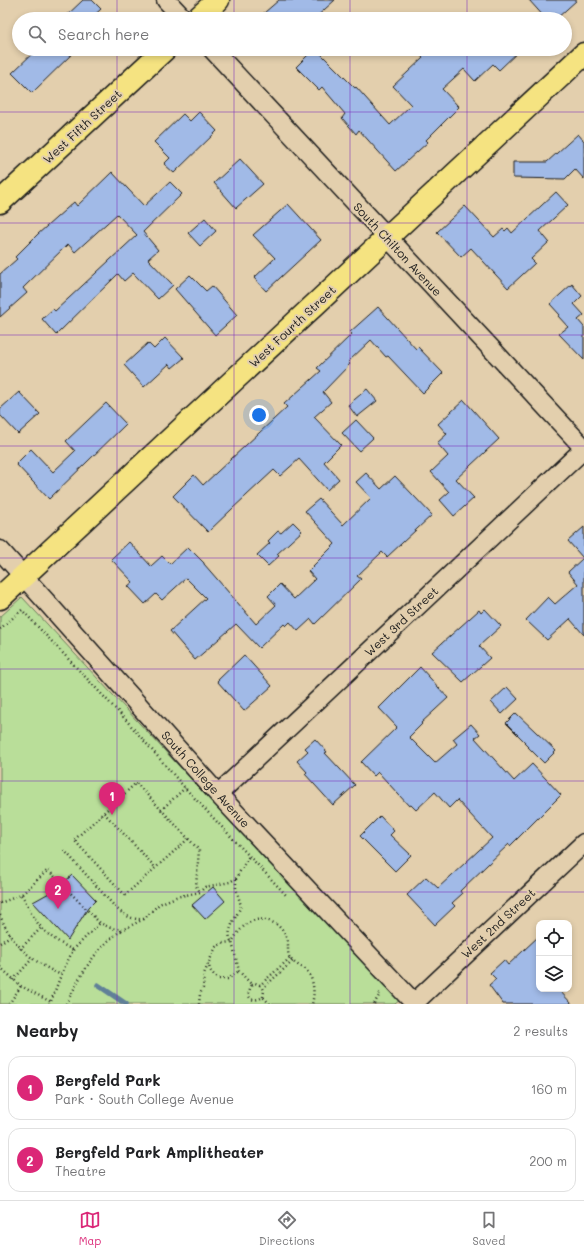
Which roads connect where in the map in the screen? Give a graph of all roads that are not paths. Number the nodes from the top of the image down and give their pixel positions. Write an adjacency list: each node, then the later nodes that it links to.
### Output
1 (166, 0): 3 (street)
2 (218, 0): 4 (main road)
3 (177, 12)
4 (205, 12)
5 (584, 54): 9 (main road, West Fourth Street)
6 (157, 56): 8 (main road, West Fifth Street)
7 (219, 56): 9 (street, South Chilton Avenue)
8 (0, 202)
9 (387, 237): 10 (street, South Chilton Avenue); 12 (main road, West Fourth Street)
10 (584, 448): 14 (street, West 3rd Street)
11 (0, 550): 12 (street, South College Avenue)
12 (24, 576): 13 (main road, West Fourth Street); 14 (street, South College Avenue)
13 (0, 598)
14 (218, 794): 16 (street, South College Avenue)
15 (584, 843): 16 (street, West 2nd Street)
16 (414, 1004)

